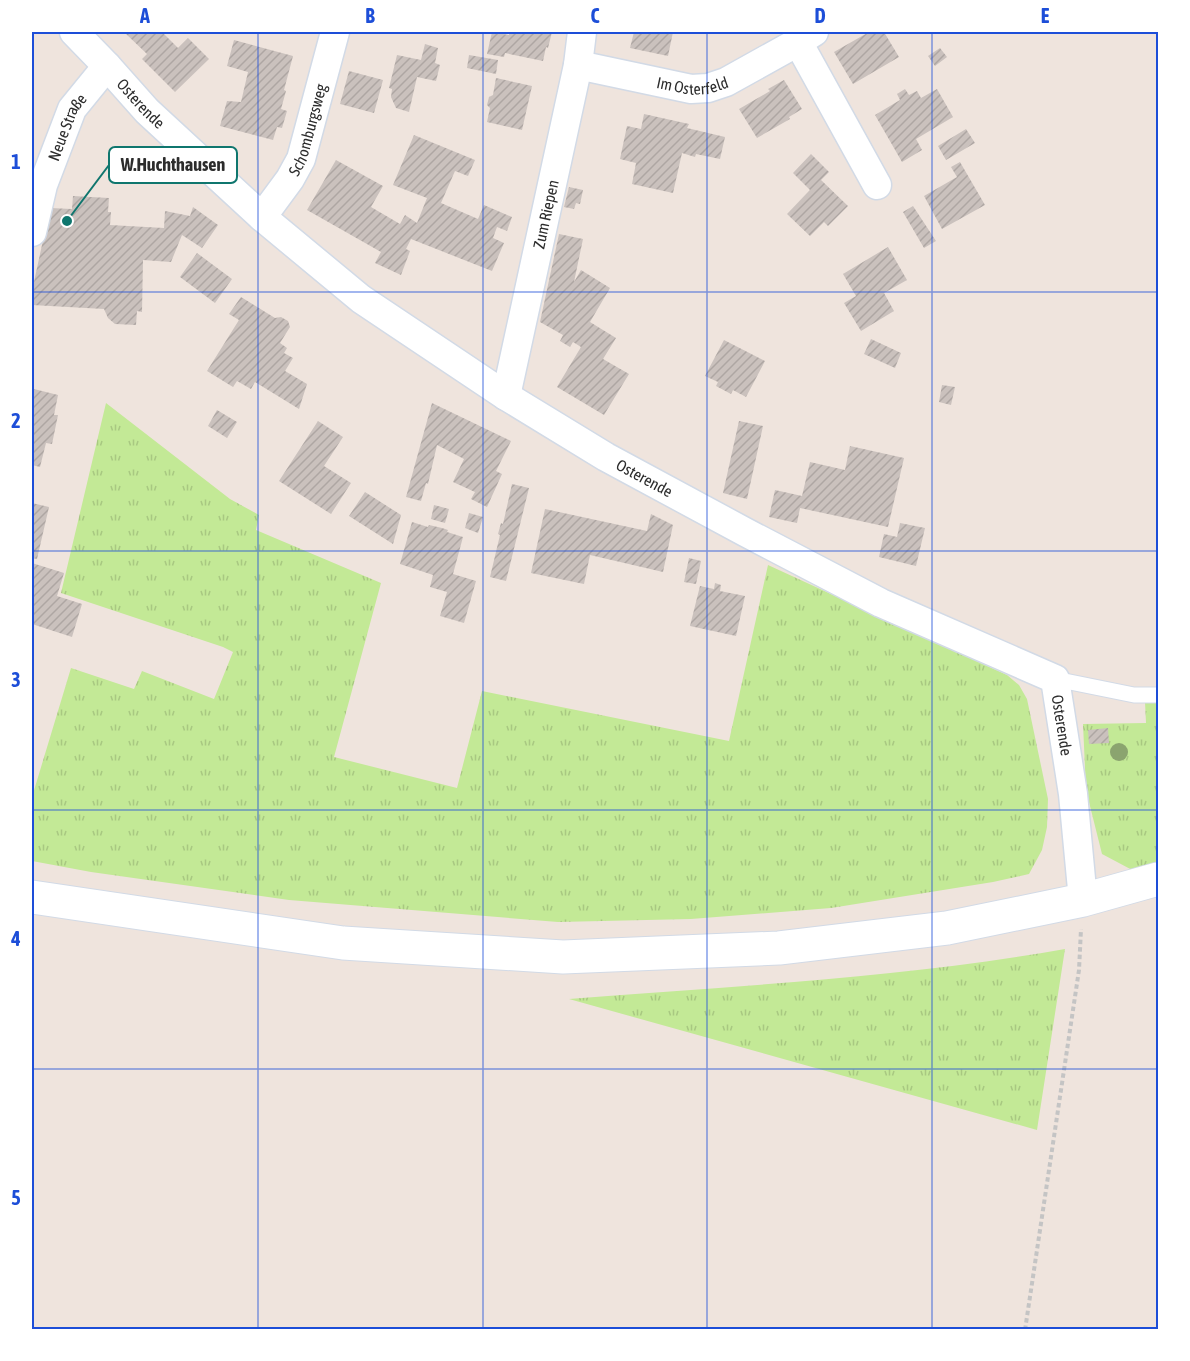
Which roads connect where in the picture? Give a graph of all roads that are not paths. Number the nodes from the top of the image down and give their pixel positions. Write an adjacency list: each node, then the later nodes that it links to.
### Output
1 (74, 32): 6 (street, Osterende)
2 (335, 32): 8 (street, Schomburgsweg)
3 (582, 32): 5 (street, Zum Riepen)
4 (806, 37): 5 (street, Im Osterfeld); 7 (street, Im Osterfeld)
5 (578, 65): 10 (street, Zum Riepen)
6 (107, 66): 8 (street, Osterende); 9 (street, Neue Straße)
7 (877, 184)
8 (262, 217): 10 (street, Osterende)
9 (32, 232)
10 (506, 396): 11 (street, Osterende)
11 (1055, 679): 12 (lane); 15 (street, Osterende)
12 (1158, 695)
13 (1158, 879): 15 (main road)
14 (32, 897): 15 (main road)
15 (1083, 900)

